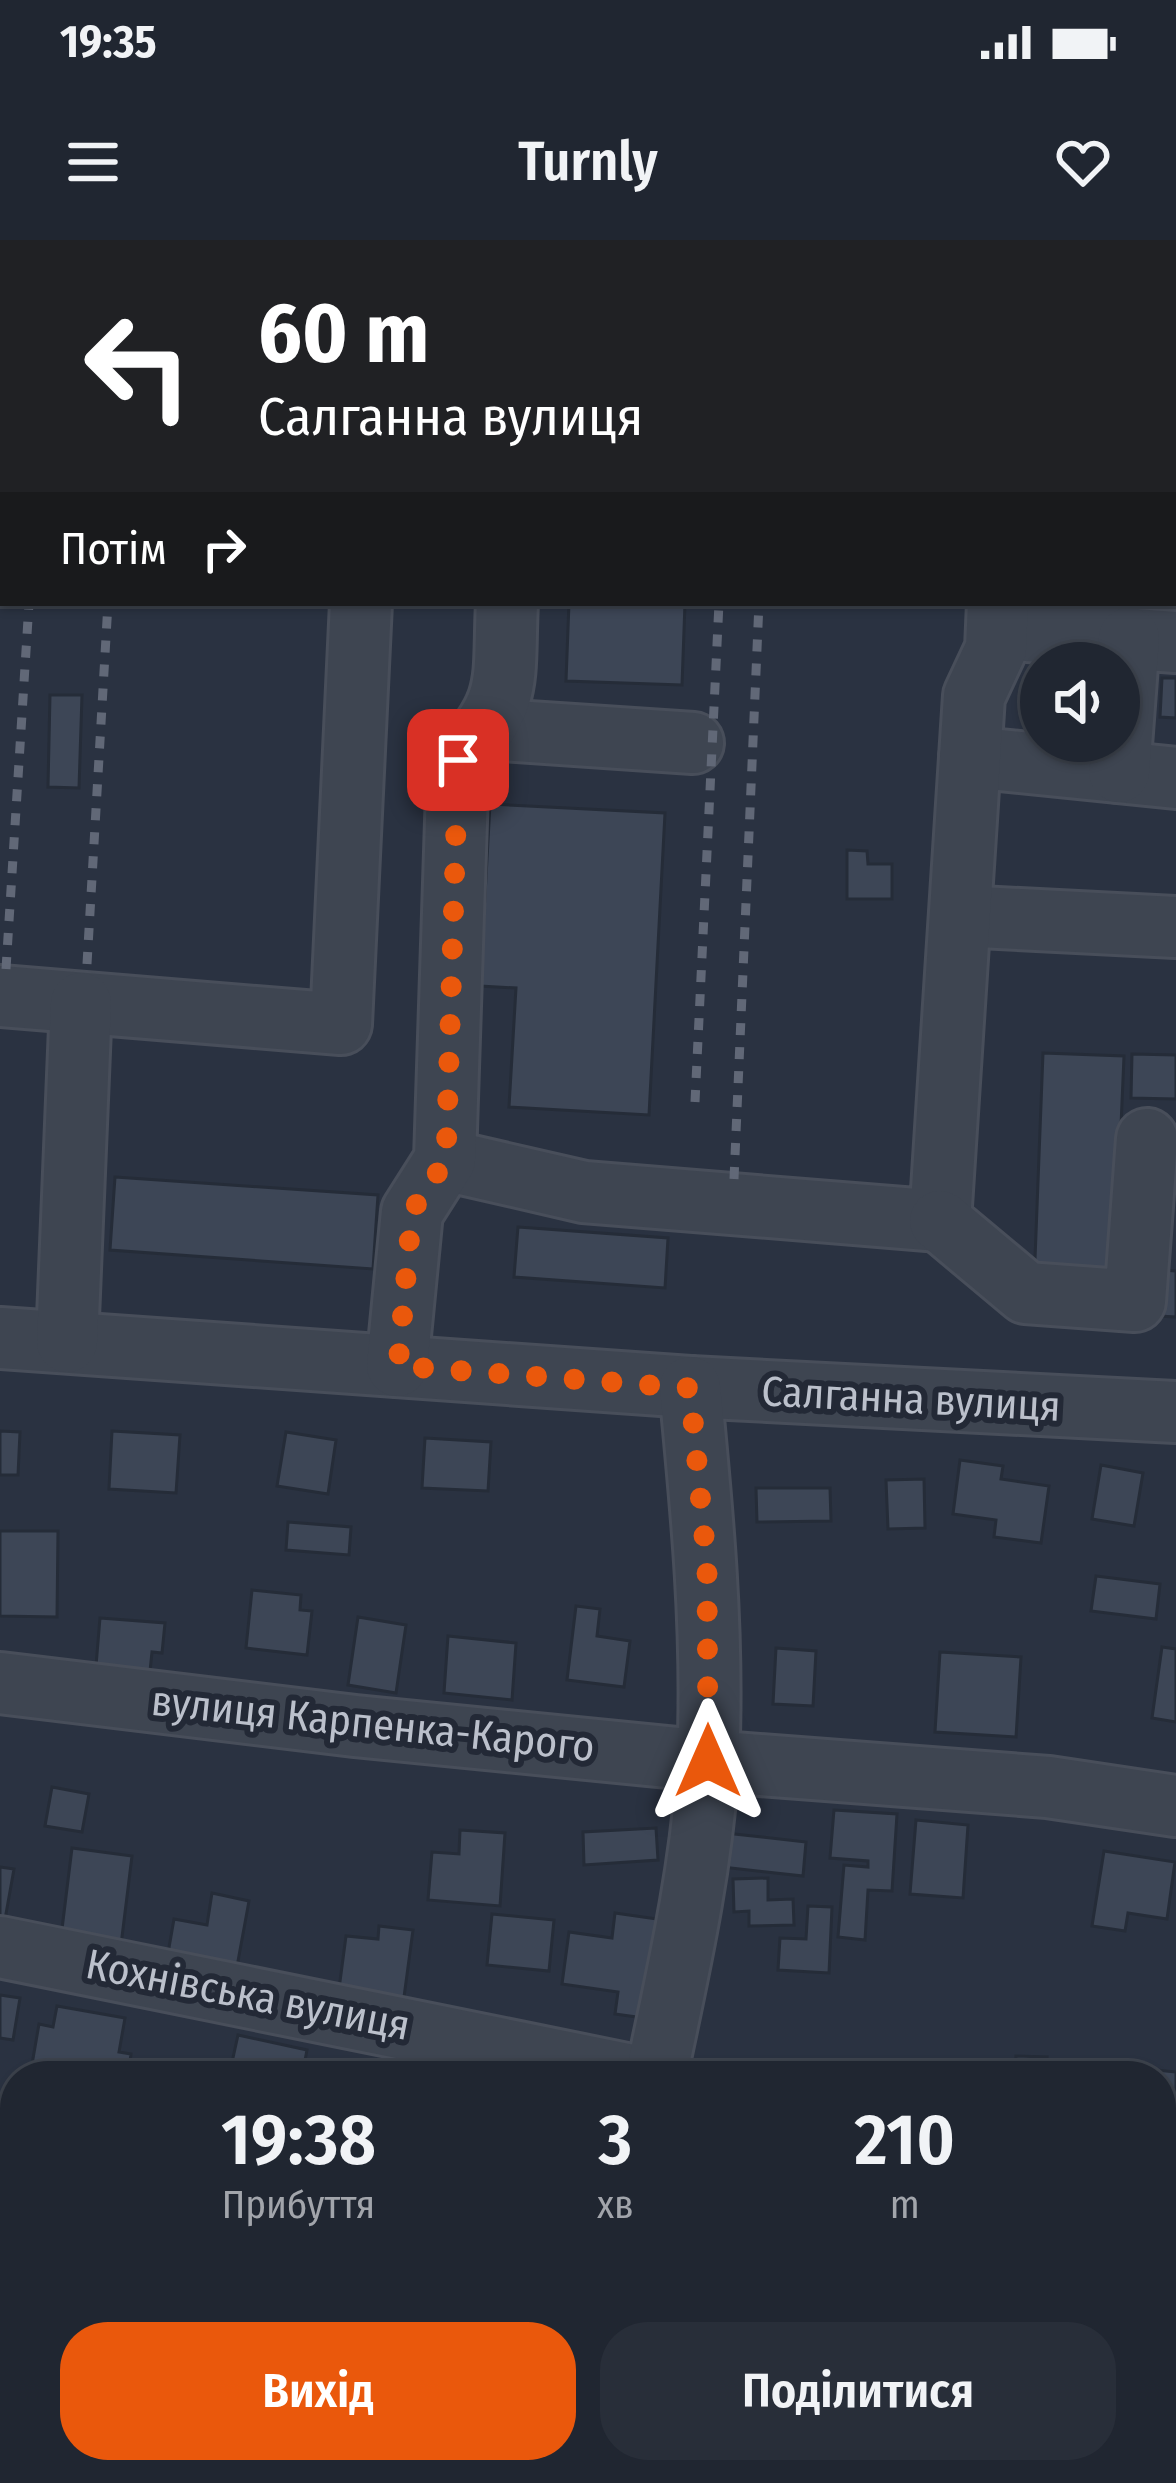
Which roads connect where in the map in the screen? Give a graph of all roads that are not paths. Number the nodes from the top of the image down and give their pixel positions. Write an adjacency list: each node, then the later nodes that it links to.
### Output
1 (361, 606): 12 (street)
2 (507, 606): 5 (street)
3 (998, 616): 4 (street); 7 (street)
4 (1153, 640): 8 (street)
5 (486, 729): 6 (street); 14 (street)
6 (693, 743)
7 (970, 757): 8 (street); 9 (street)
8 (1148, 775)
9 (960, 916): 10 (street); 15 (street)
10 (1176, 927)
11 (0, 997): 12 (street)
12 (81, 1004): 17 (street)
13 (1147, 1139): 15 (street)
14 (446, 1160): 15 (street); 18 (street)
15 (940, 1221)
16 (0, 1338): 17 (street, Салганна вулиця)
17 (67, 1342): 18 (street, Салганна вулиця)
18 (398, 1366): 19 (street, Салганна вулиця)
19 (690, 1388): 20 (street, Салганна вулиця); 22 (street)
20 (1176, 1412)
21 (0, 1683): 22 (street, вулиця Карпенка-Карого)
22 (708, 1761): 23 (street, вулиця Карпенка-Карого); 26 (street)
23 (1176, 1806)
24 (0, 1948): 25 (street, Кохнівська вулиця)
25 (561, 2061)
26 (659, 2061)

